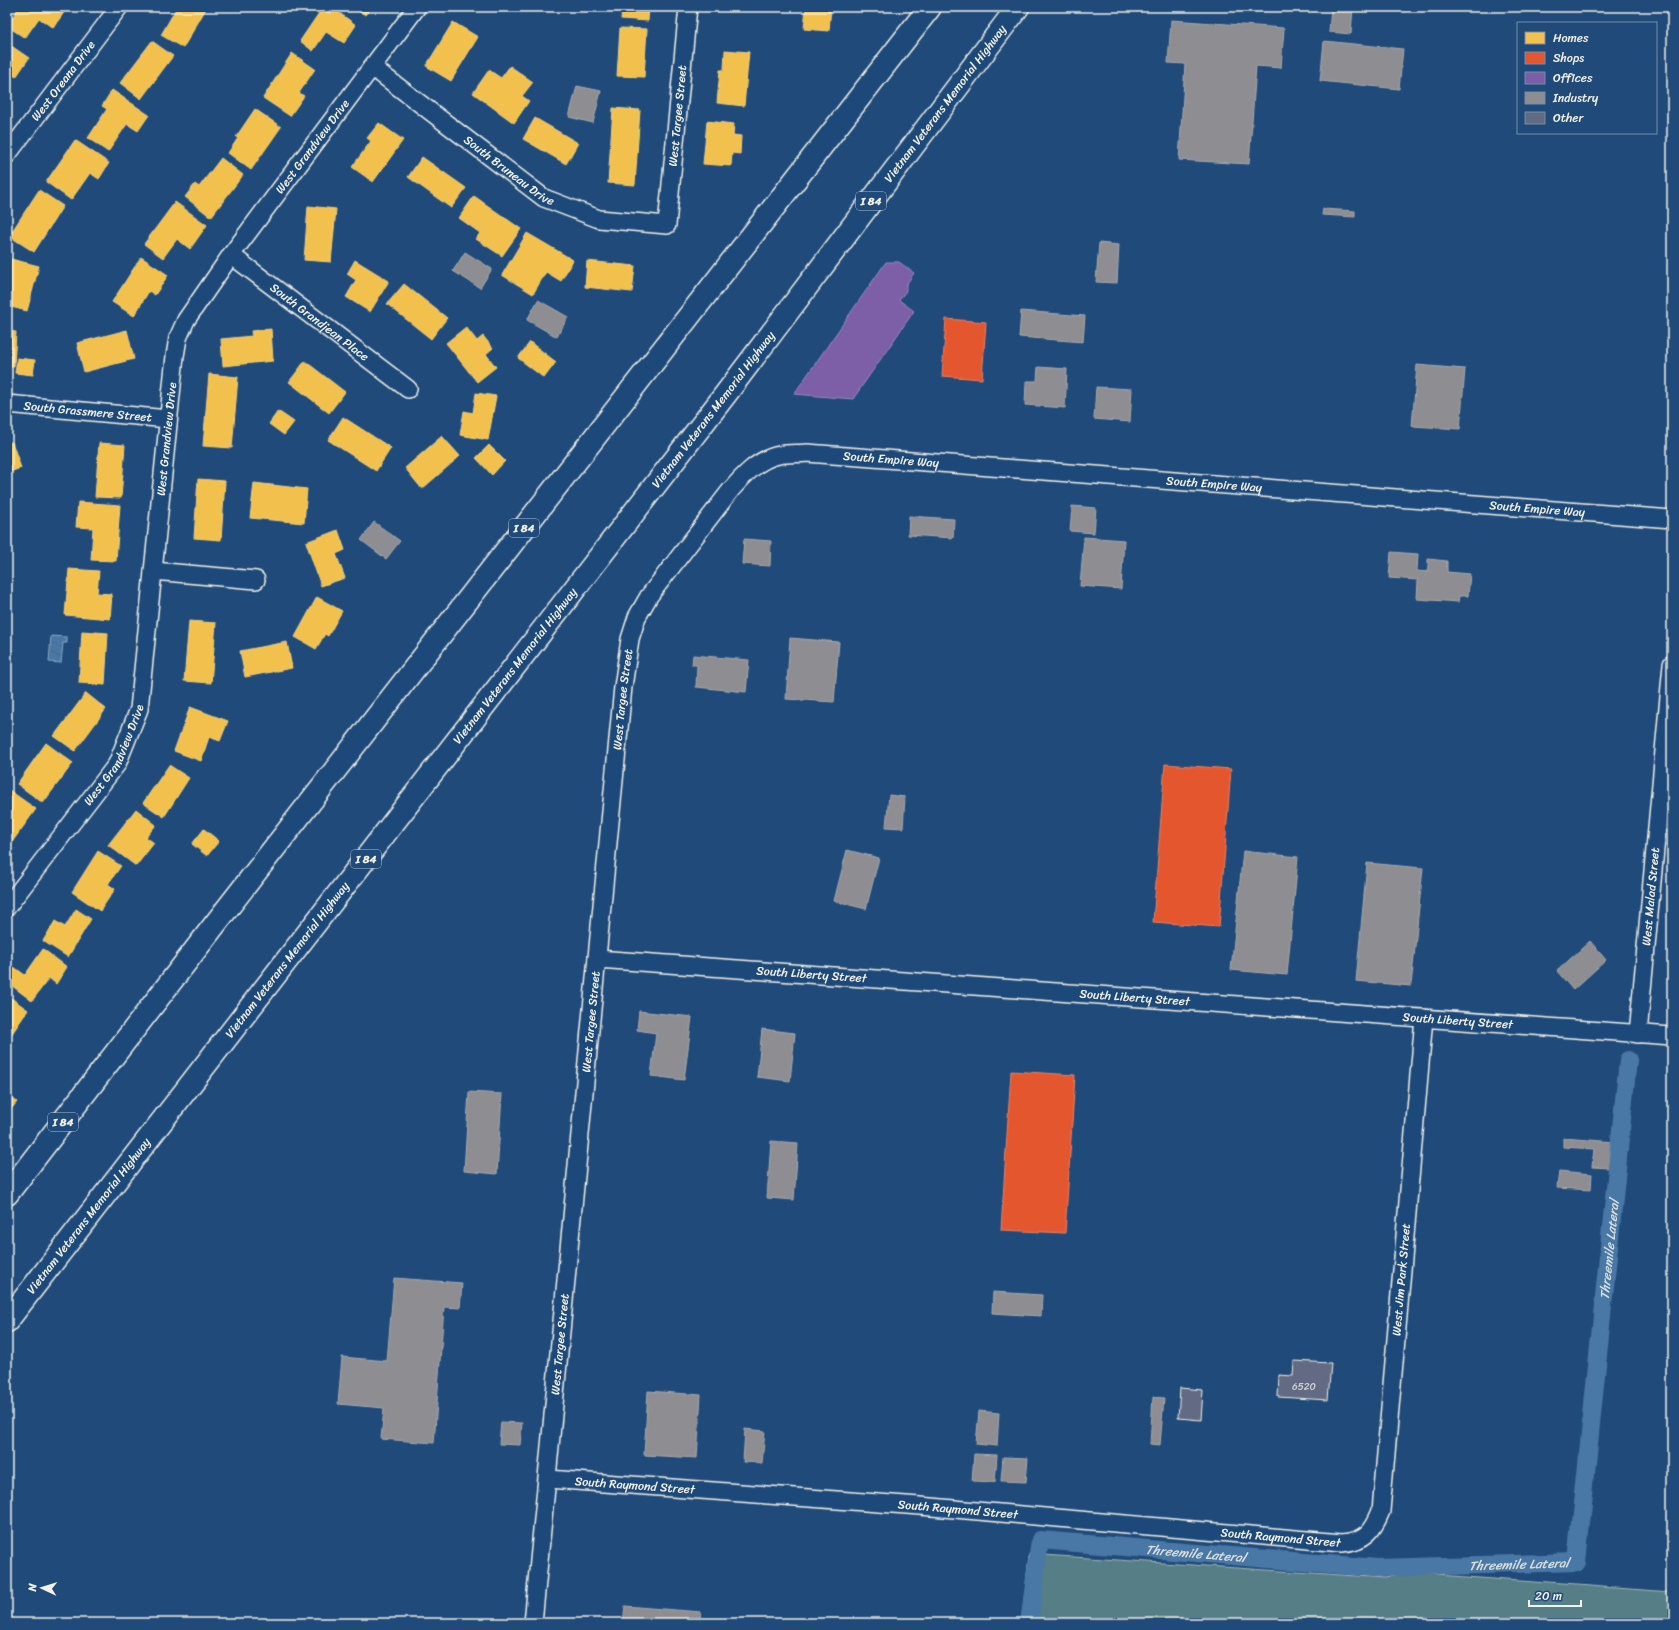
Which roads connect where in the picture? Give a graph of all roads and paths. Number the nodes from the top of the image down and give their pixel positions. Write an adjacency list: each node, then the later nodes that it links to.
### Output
1 (119, 7): 7 (street, West Oreana Drive)
2 (417, 7): 6 (street, West Grandview Drive)
3 (688, 7): 8 (street, West Targee Street)
4 (930, 7): 23 (highway, I 84)
5 (1018, 7): 24 (highway, Vietnam Veterans Memorial Highway / I 84)
6 (372, 67): 8 (street, South Bruneau Drive); 9 (street, West Grandview Drive)
7 (7, 155)
8 (667, 225)
9 (231, 255): 10 (street, South Grandjean Place); 12 (street, West Grandview Drive)
10 (408, 389)
11 (7, 404): 12 (street, South Grassmere Street)
12 (168, 419): 15 (street, West Grandview Drive)
13 (757, 464): 14 (street, South Empire Way); 19 (street, West Targee Street)
14 (1672, 519)
15 (153, 571): 16 (street); 18 (street, West Grandview Drive)
16 (256, 580)
17 (1672, 664): 21 (street, West Malad Street)
18 (7, 907)
19 (597, 959): 20 (street, South Liberty Street); 25 (street, West Targee Street)
20 (1424, 1018): 21 (street, South Liberty Street); 26 (street, West Jim Park Street)
21 (1638, 1034): 22 (street, South Liberty Street)
22 (1672, 1036)
23 (7, 1194)
24 (7, 1321)
25 (548, 1479): 26 (street, South Raymond Street); 27 (street, West Targee Street)
26 (1365, 1536)
27 (533, 1623)

